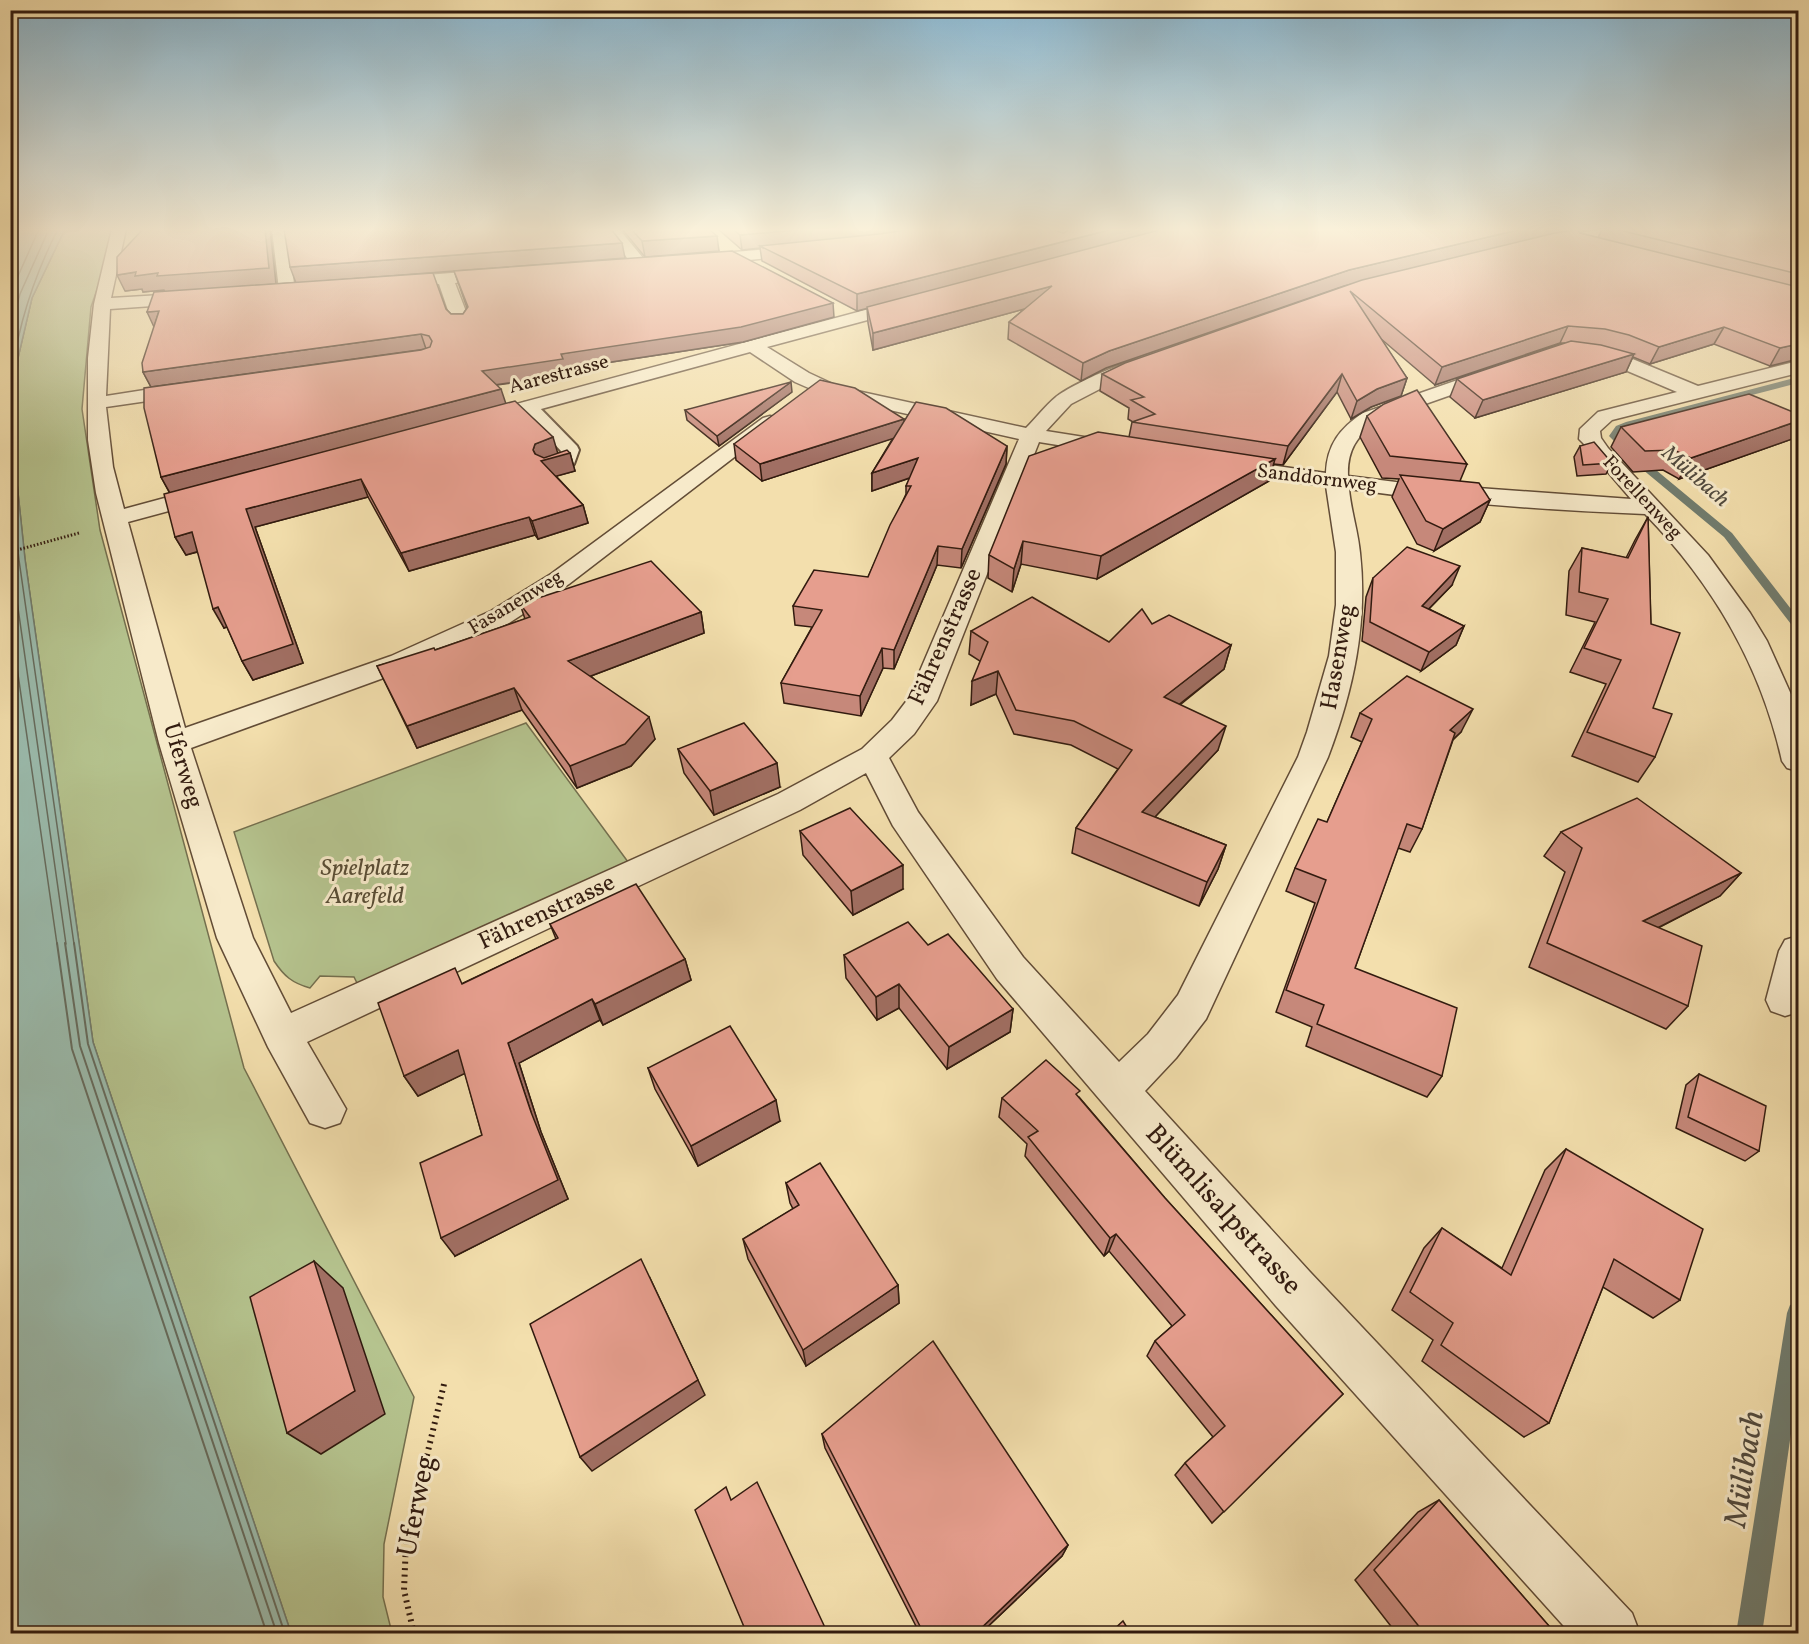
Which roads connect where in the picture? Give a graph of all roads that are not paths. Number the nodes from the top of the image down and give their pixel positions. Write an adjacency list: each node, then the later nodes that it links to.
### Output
1 (102, 306): 15 (street, Uferweg)
2 (455, 306): 6 (street)
3 (900, 306): 5 (street, Aarestrasse)
4 (834, 308): 5 (street)
5 (854, 318): 7 (street, Aarestrasse)
6 (461, 322)
7 (753, 346): 14 (street); 16 (street, Aarestrasse)
8 (1561, 350): 13 (street)
9 (1167, 355): 18 (street, Fährenstrasse)
10 (1519, 364): 22 (street, Hasenweg)
11 (1798, 367): 13 (street, Forellenweg)
12 (202, 387): 15 (street)
13 (1697, 393): 24 (street, Forellenweg)
14 (801, 398): 18 (street); 26 (street, Fasanenweg)
15 (96, 403): 25 (street, Uferweg)
16 (528, 407): 17 (street, Aarestrasse); 21 (lane)
17 (460, 425)
18 (1031, 435): 19 (street); 27 (street, Fährenstrasse)
19 (1132, 451)
20 (1211, 464): 22 (street, Sanddornweg)
21 (549, 467)
22 (1334, 482): 24 (street, Sanddornweg); 32 (street, Hasenweg)
23 (230, 487): 25 (street)
24 (1649, 507): 28 (street, Forellenweg)
25 (101, 525): 26 (street, Uferweg)
26 (174, 743): 31 (street, Uferweg)
27 (873, 756): 31 (street, Fährenstrasse); 32 (street, Blümlisalpstrasse)
28 (1798, 761)
29 (1798, 951): 30 (street)
30 (1785, 1000)
31 (282, 1035): 33 (street, Uferweg)
32 (1118, 1091): 34 (street, Blümlisalpstrasse)
33 (325, 1109)
34 (1611, 1634)

